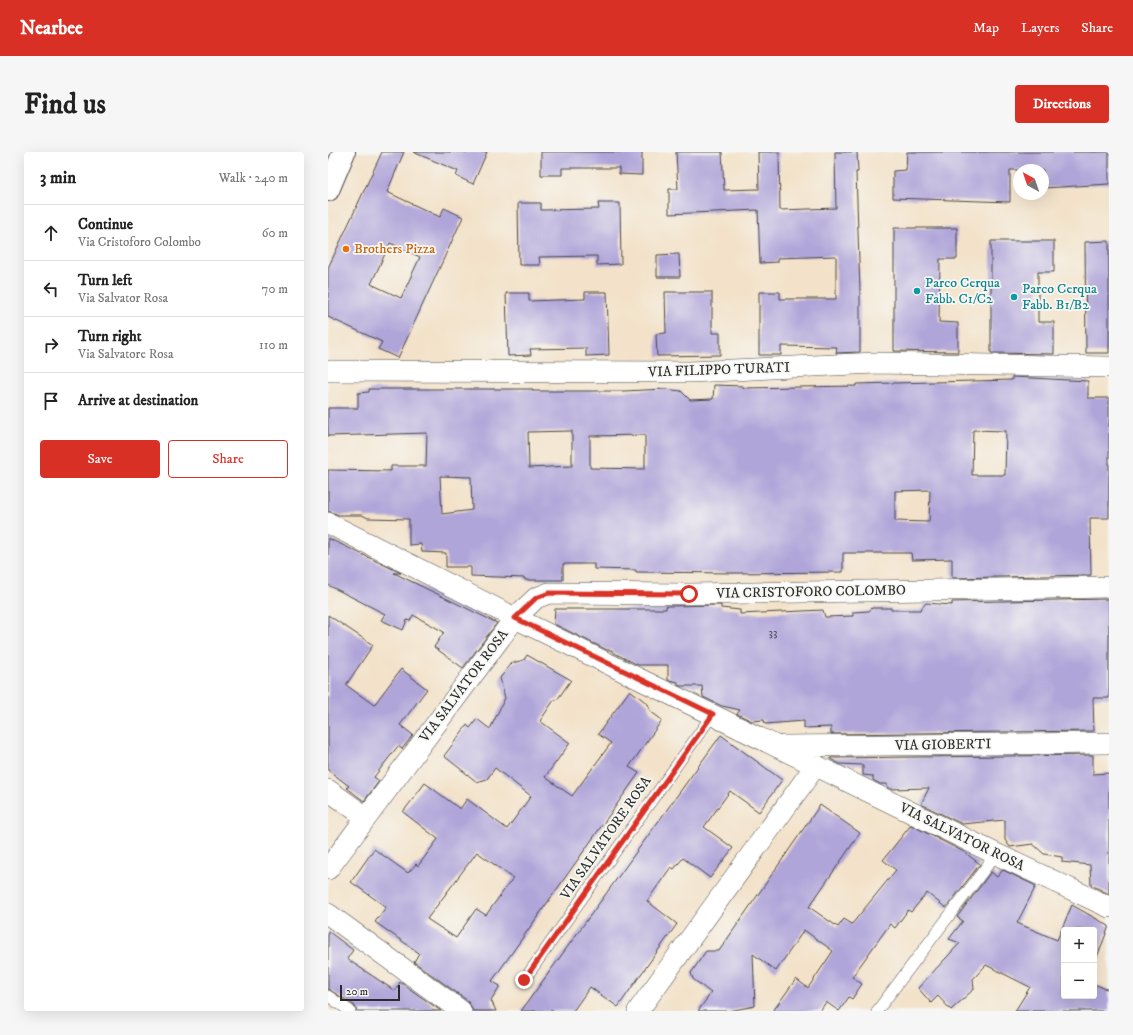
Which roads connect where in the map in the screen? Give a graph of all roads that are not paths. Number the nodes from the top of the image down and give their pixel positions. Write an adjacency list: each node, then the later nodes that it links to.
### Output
1 (344, 152): 2 (street)
2 (328, 190)
3 (1109, 367): 4 (street, VIA FILIPPO TURATI)
4 (328, 371)
5 (328, 523): 7 (street)
6 (1109, 587): 7 (street, VIA CRISTOFORO COLOMBO)
7 (515, 618): 8 (street, VIA SALVATOR ROSA); 13 (street, VIA SALVATOR ROSA)
8 (713, 714): 10 (street, VIA SALVATOR ROSA); 18 (lane, VIA SALVATORE ROSA)
9 (1109, 743): 10 (street, VIA GIOBERTI)
10 (778, 746): 11 (street, VIA SALVATOR ROSA)
11 (816, 765): 14 (street, VIA SALVATOR ROSA); 22 (street)
12 (328, 790): 13 (street)
13 (366, 817): 15 (street, VIA SALVATOR ROSA)
14 (996, 854): 16 (street, VIA SALVATOR ROSA); 23 (lane)
15 (328, 870)
16 (1109, 907)
17 (328, 914): 21 (street)
18 (524, 980)
19 (328, 996): 20 (lane)
20 (350, 1011)
21 (461, 1011)
22 (638, 1011)
23 (877, 1011)

